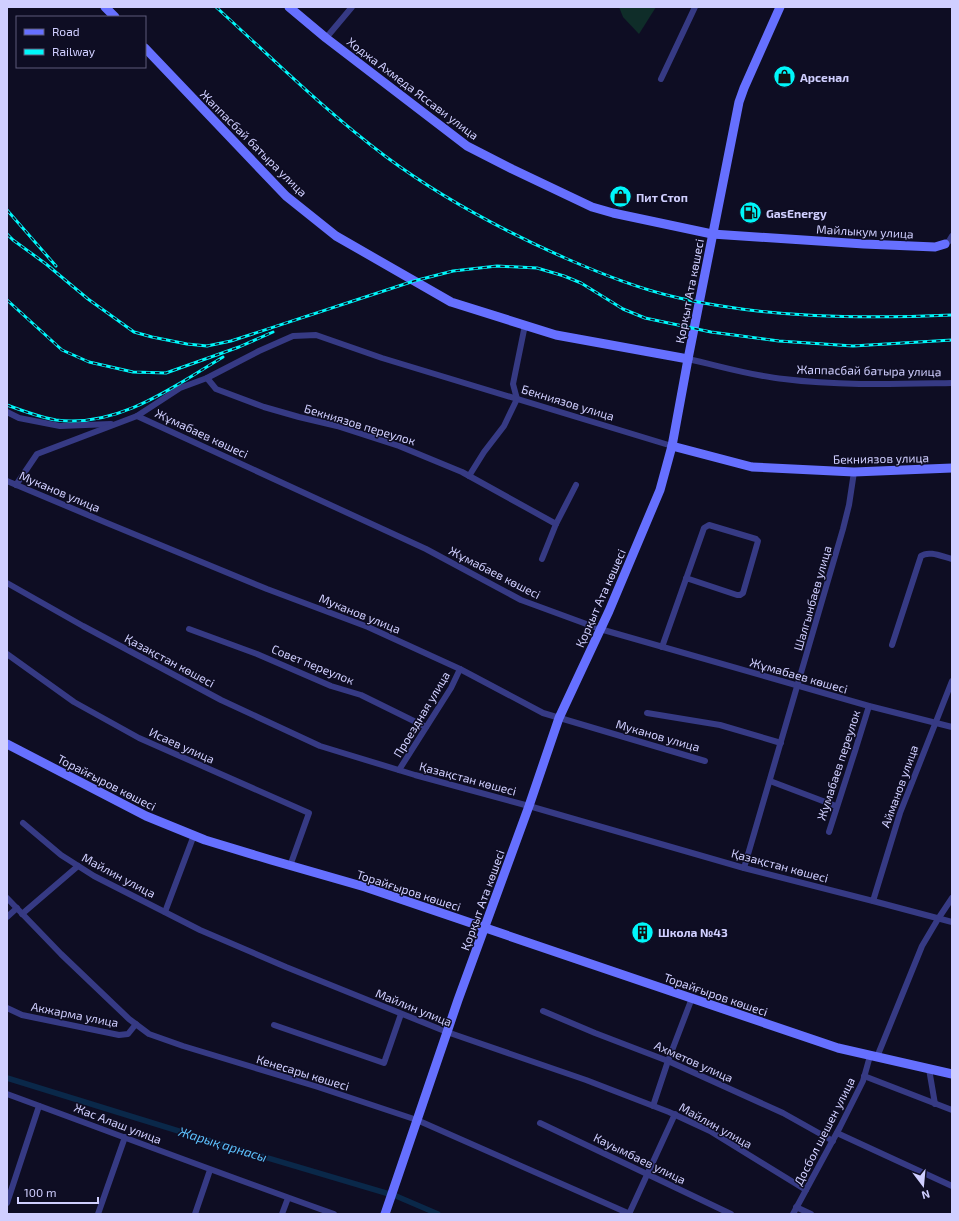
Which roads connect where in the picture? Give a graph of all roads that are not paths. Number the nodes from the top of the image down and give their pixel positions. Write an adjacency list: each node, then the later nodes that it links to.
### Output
1 (105, 7): 6 (street)
2 (289, 7): 7 (street, Ходжа Ахмеда Яссави улица)
3 (352, 7): 7 (street)
4 (695, 7): 9 (street)
5 (780, 7): 10 (street, Қорқыт Ата көшесі)
6 (114, 16)
7 (326, 38): 10 (street, Ходжа Ахмеда Яссави улица)
8 (146, 49): 13 (street, Жаппасбай батыра улица)
9 (661, 80)
10 (712, 234): 12 (street, Майлыкум улица); 14 (street, Қорқыт Ата көшесі)
11 (952, 236): 12 (street)
12 (945, 244)
13 (525, 325): 14 (street, Жаппасбай батыра улица); 17 (street)
14 (688, 360): 16 (street, Жаппасбай батыра улица); 21 (street, Қорқыт Ата көшесі)
15 (207, 378): 17 (street, Бекниязов улица); 19 (street, Бекниязов улица); 24 (street, Бекниязов переулок)
16 (952, 383)
17 (517, 399): 21 (street, Бекниязов улица); 24 (street)
18 (7, 412): 20 (street)
19 (137, 416): 20 (street, Бекниязов улица); 34 (street, Жұмабаев көшесі)
20 (116, 424): 26 (street, Бекниязов улица)
21 (672, 446): 23 (street, Бекниязов улица); 34 (street, Қорқыт Ата көшесі)
22 (952, 468): 23 (street, Бекниязов улица)
23 (854, 472): 40 (street, Шалгынбаев улица)
24 (469, 476): 28 (street, Бекниязов переулок)
25 (7, 481): 26 (street, Муканов улица)
26 (16, 485): 38 (street, Муканов улица)
27 (576, 485): 28 (street)
28 (556, 524): 29 (street)
29 (542, 559)
30 (952, 559): 35 (street)
31 (686, 578): 31 (street); 36 (street)
32 (7, 583): 50 (street, Қазақстан көшесі)
33 (188, 629): 45 (street, Совет переулок)
34 (600, 629): 36 (street, Жұмабаев көшесі); 43 (street, Қорқыт Ата көшесі)
35 (892, 645)
36 (662, 647): 40 (street, Жұмабаев көшесі)
37 (7, 654): 58 (street, Исаев улица)
38 (460, 668): 43 (street, Муканов улица); 45 (street, Проездная улица)
39 (952, 681): 44 (street, Айманов улица)
40 (798, 686): 41 (street, Жұмабаев көшесі); 47 (street, Шалгынбаев улица)
41 (869, 706): 44 (street, Жұмабаев көшесі); 53 (street, Жумабаев переулок)
42 (647, 713): 47 (street)
43 (559, 718): 49 (street, Муканов улица); 52 (street, Қорқыт Ата көшесі)
44 (934, 723): 46 (street, Жұмабаев көшесі); 62 (street, Айманов улица)
45 (426, 727): 50 (street, Проездная улица)
46 (952, 727)
47 (781, 743): 51 (street, Шалгынбаев улица)
48 (7, 744): 56 (street, Торайғыров көшесі)
49 (705, 761)
50 (399, 770): 52 (street, Қазақстан көшесі)
51 (770, 781): 53 (street); 59 (street, Шалгынбаев улица)
52 (529, 806): 59 (street, Қазақстан көшесі); 69 (street, Қорқыт Ата көшесі)
53 (836, 806): 55 (street, Жумабаев переулок)
54 (23, 823): 57 (street, Майлин улица)
55 (829, 832)
56 (194, 836): 58 (street, Торайғыров көшесі); 64 (street)
57 (78, 866): 64 (street, Майлин улица); 65 (street)
58 (290, 866): 69 (street, Торайғыров көшесі)
59 (744, 868): 62 (street, Қазақстан көшесі)
60 (7, 898): 63 (street, Кенесары көшесі)
61 (952, 898): 67 (street, Досбол шешен улица)
62 (873, 901): 67 (street, Қазақстан көшесі)
63 (16, 908): 65 (street, Кенесары көшесі); 66 (street)
64 (164, 912): 73 (street, Майлин улица)
65 (22, 914): 74 (street, Кенесары көшесі)
66 (7, 917)
67 (938, 919): 68 (street, Қазақстан көшесі); 77 (street, Досбол шешен улица)
68 (952, 922)
69 (484, 928): 70 (street, Торайғыров көшесі); 76 (street, Қорқыт Ата көшесі)
70 (692, 998): 77 (street, Торайғыров көшесі); 78 (street)
71 (7, 1008): 74 (street, Акжарма улица)
72 (543, 1011): 78 (street, Ахметов улица)
73 (401, 1014): 75 (street); 76 (street, Майлин улица)
74 (136, 1024): 88 (street, Кенесары көшесі)
75 (274, 1025)
76 (447, 1032): 85 (street, Майлин улица); 88 (street, Қорқыт Ата көшесі)
77 (873, 1057): 79 (street, Торайғыров көшесі); 81 (street, Досбол шешен улица)
78 (668, 1060): 85 (street); 92 (street, Ахметов улица)
79 (928, 1069): 80 (street, Торайғыров көшесі); 83 (street)
80 (952, 1074)
81 (864, 1076): 83 (street); 90 (street, Досбол шешен улица)
82 (7, 1094): 84 (street, Жас Алаш улица)
83 (935, 1104): 86 (street)
84 (39, 1106): 91 (street, Жас Алаш улица); 98 (street)
85 (653, 1106): 87 (street, Майлин улица)
86 (952, 1110)
87 (675, 1114): 94 (street); 96 (street, Майлин улица)
88 (417, 1120): 104 (street, Қорқыт Ата көшесі); 105 (street, Кенесары көшесі)
89 (540, 1123): 94 (street, Кауымбаев улица)
90 (837, 1133): 92 (street, Досбол шешен улица); 95 (street)
91 (125, 1137): 93 (street, Жас Алаш улица); 100 (street)
92 (833, 1141): 96 (street, Досбол шешен улица)
93 (210, 1170): 97 (street, Жас Алаш улица); 101 (street)
94 (648, 1174): 105 (street); 106 (street, Кауымбаев улица)
95 (952, 1186)
96 (806, 1190): 99 (street, Досбол шешен улица)
97 (288, 1198): 102 (street); 103 (street, Жас Алаш улица)
98 (7, 1203)
99 (796, 1207): 107 (street, Досбол шешен улица); 108 (street)
100 (98, 1214)
101 (195, 1214)
102 (282, 1214)
103 (334, 1214)
104 (385, 1214)
105 (630, 1214)
106 (731, 1214)
107 (793, 1214)
108 (811, 1214)

